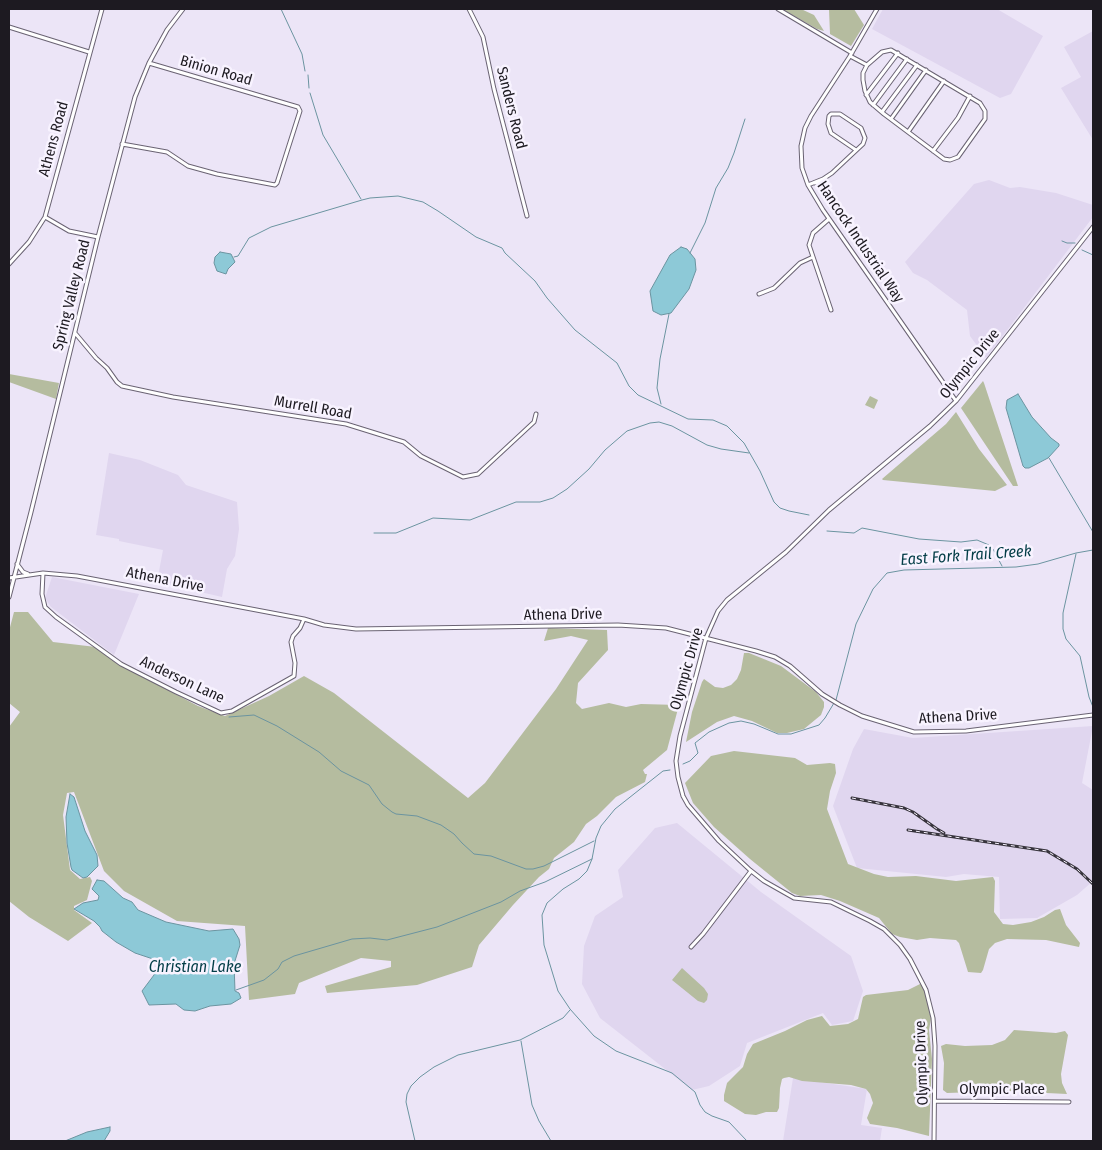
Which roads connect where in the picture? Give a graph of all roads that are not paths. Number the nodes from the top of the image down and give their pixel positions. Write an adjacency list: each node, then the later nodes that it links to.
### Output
1 (102, 9): 7 (street, Athens Road)
2 (183, 9): 11 (street, Spring Valley Road)
3 (470, 9): 27 (street, Sanders Road)
4 (778, 9): 9 (street)
5 (877, 9): 9 (street, Hancock Industrial Way)
6 (9, 27): 7 (street)
7 (90, 52): 26 (street, Athens Road)
8 (898, 53): 10 (street); 12 (street); 16 (street)
9 (851, 55): 12 (street); 25 (street, Hancock Industrial Way)
10 (907, 59): 13 (street); 18 (street)
11 (148, 63): 22 (street, Spring Valley Road); 22 (street, Binion Road)
12 (867, 65): 16 (street)
13 (917, 65): 14 (street); 19 (street)
14 (926, 70): 15 (street); 20 (street)
15 (944, 81): 17 (street); 21 (street)
16 (866, 95): 18 (street)
17 (970, 96): 24 (street); 24 (street)
18 (873, 105): 19 (street)
19 (882, 112): 20 (street)
20 (891, 119): 21 (street)
21 (908, 132): 24 (street)
22 (122, 144): 30 (street, Spring Valley Road)
23 (856, 150): 23 (street); 25 (street)
24 (934, 151)
25 (808, 185): 28 (street, Hancock Industrial Way)
26 (45, 216): 30 (street); 32 (street, Athens Road)
27 (527, 216)
28 (829, 220): 31 (street); 36 (street, Hancock Industrial Way)
29 (1093, 228): 36 (street, Olympic Drive)
30 (98, 238): 35 (street, Spring Valley Road)
31 (812, 257): 33 (street); 34 (street)
32 (9, 264)
33 (759, 294)
34 (831, 310)
35 (75, 332): 37 (street, Murrell Road); 38 (street, Spring Valley Road)
36 (956, 401): 47 (street, Olympic Drive)
37 (536, 414)
38 (17, 564): 40 (street); 41 (street, Spring Valley Road)
39 (43, 573): 40 (street, Athena Drive); 46 (street, Athena Drive); 46 (street, Anderson Lane)
40 (31, 575): 41 (street, Athena Drive)
41 (14, 577): 42 (street, Athena Drive); 44 (street, Spring Valley Road)
42 (9, 578)
43 (9, 584): 44 (street)
44 (10, 590): 45 (street, Spring Valley Road)
45 (9, 597)
46 (304, 619): 47 (street, Athena Drive)
47 (706, 638): 48 (street, Athena Drive); 49 (street, Olympic Drive)
48 (1093, 715)
49 (751, 871): 50 (street); 51 (street, Olympic Drive)
50 (691, 946)
51 (935, 1101): 52 (street, Olympic Place); 53 (street, Olympic Drive)
52 (1069, 1102)
53 (934, 1141)

